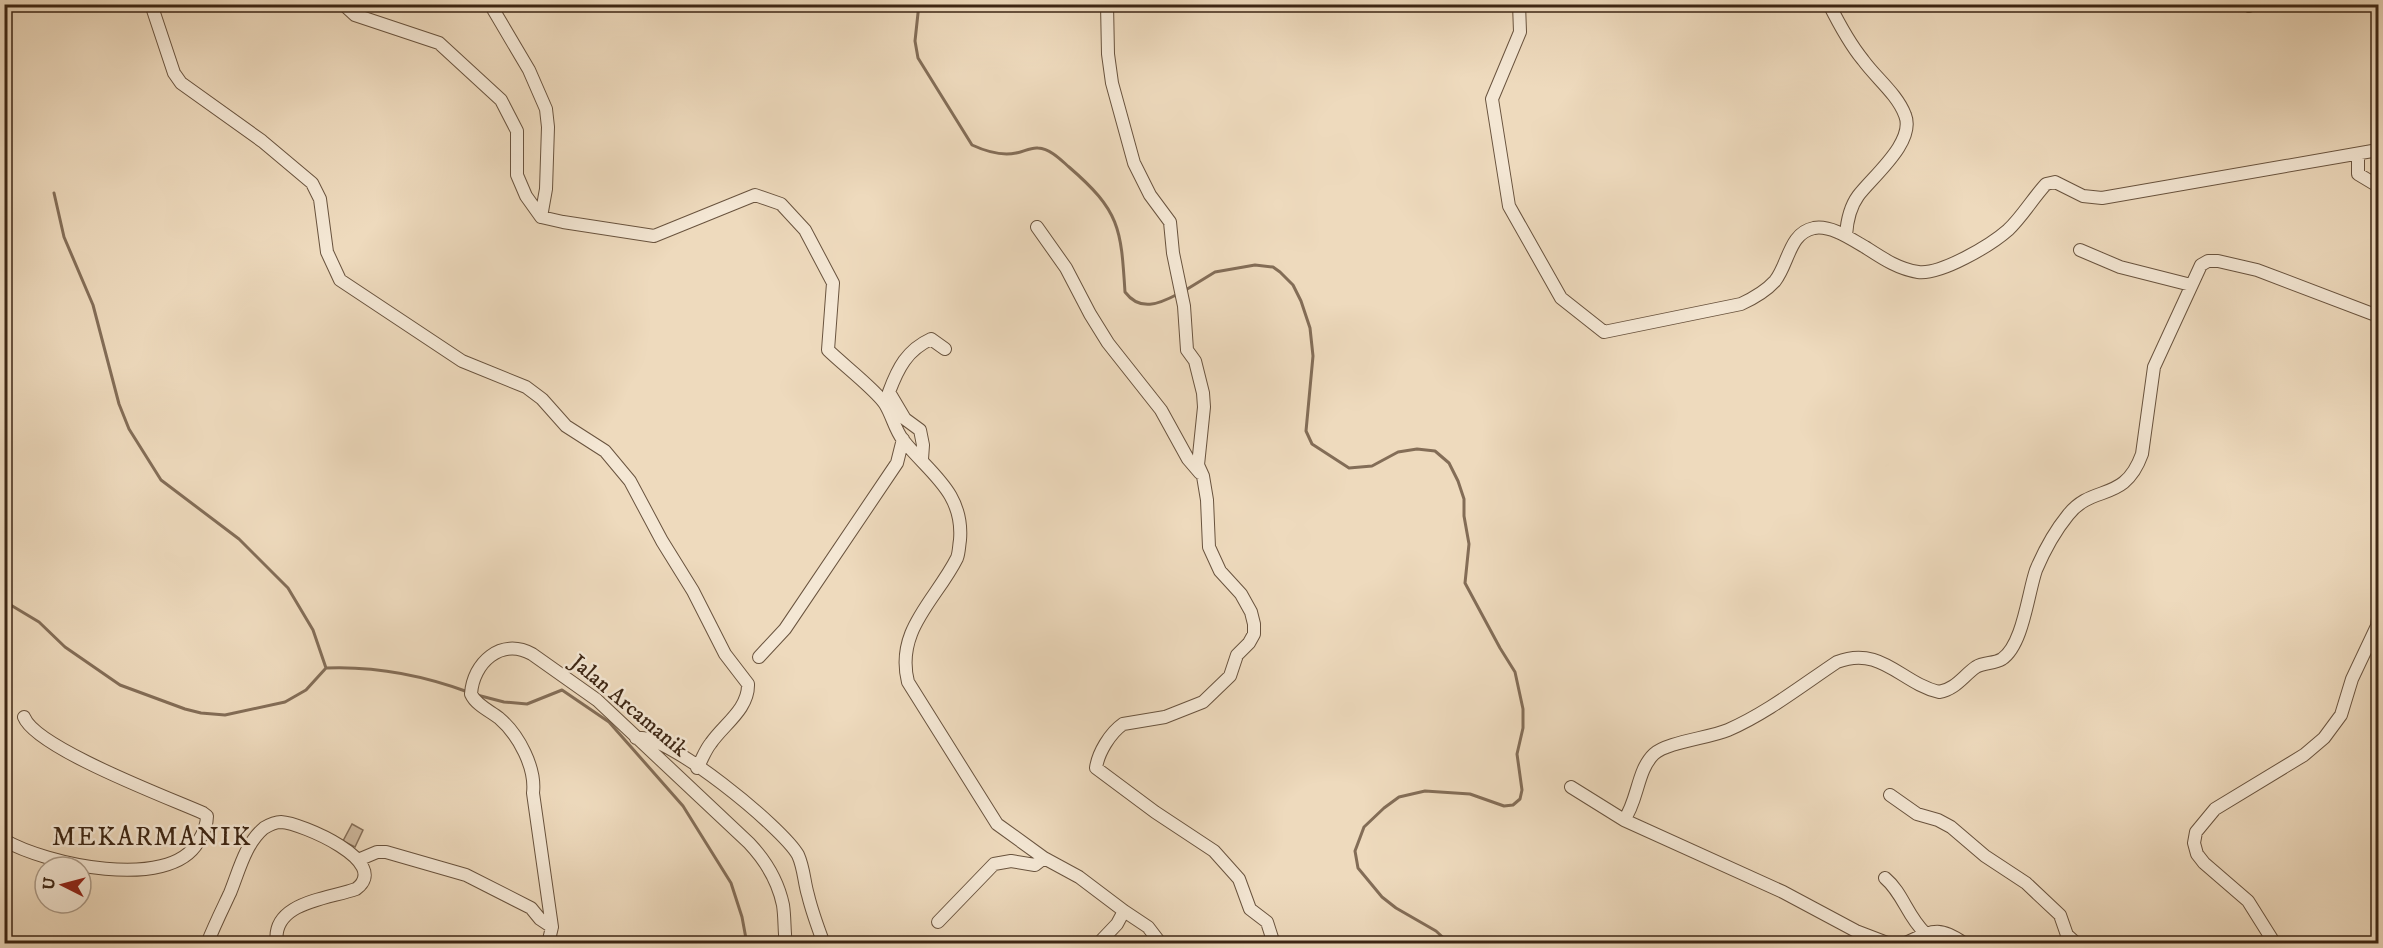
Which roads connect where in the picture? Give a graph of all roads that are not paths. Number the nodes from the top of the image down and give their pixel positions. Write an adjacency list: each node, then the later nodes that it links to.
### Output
1 (151, 4): 24 (street)
2 (343, 4): 10 (street)
3 (490, 4): 10 (street)
4 (1107, 4): 19 (street)
5 (1519, 4): 12 (street)
6 (1829, 4): 12 (street)
7 (2379, 150): 8 (street)
8 (2358, 154): 9 (street); 12 (street)
9 (2379, 186)
10 (541, 217): 17 (street)
11 (1037, 227): 19 (street)
12 (1846, 235)
13 (2080, 250): 14 (street)
14 (2191, 285): 15 (street); 27 (street)
15 (2379, 316)
16 (945, 349): 18 (street)
17 (903, 439): 18 (street); 21 (street)
18 (922, 459): 29 (street)
19 (1203, 476): 43 (street)
20 (2379, 618): 48 (street)
21 (759, 657)
22 (24, 717): 28 (street)
23 (636, 738): 24 (street); 34 (street, Jalan Arcamanik); 39 (street, Jalan Arcamanik)
24 (698, 768): 40 (street)
25 (1571, 787): 27 (street)
26 (1890, 795): 47 (street)
27 (1624, 820): 44 (street)
28 (4, 840)
29 (1044, 858): 32 (street); 33 (street)
30 (358, 860): 34 (street); 36 (street); 37 (street)
31 (1885, 878): 35 (street)
32 (1124, 911): 41 (street); 42 (street)
33 (938, 922)
34 (552, 927): 38 (street, Jalan Arcamanik)
35 (1925, 933): 45 (street); 46 (street)
36 (207, 944)
37 (277, 944)
38 (548, 944)
39 (786, 944)
40 (824, 944)
41 (1098, 944)
42 (1161, 944)
43 (1274, 944)
44 (1890, 944)
45 (1903, 944)
46 (1965, 944)
47 (2077, 944)
48 (2275, 944)

